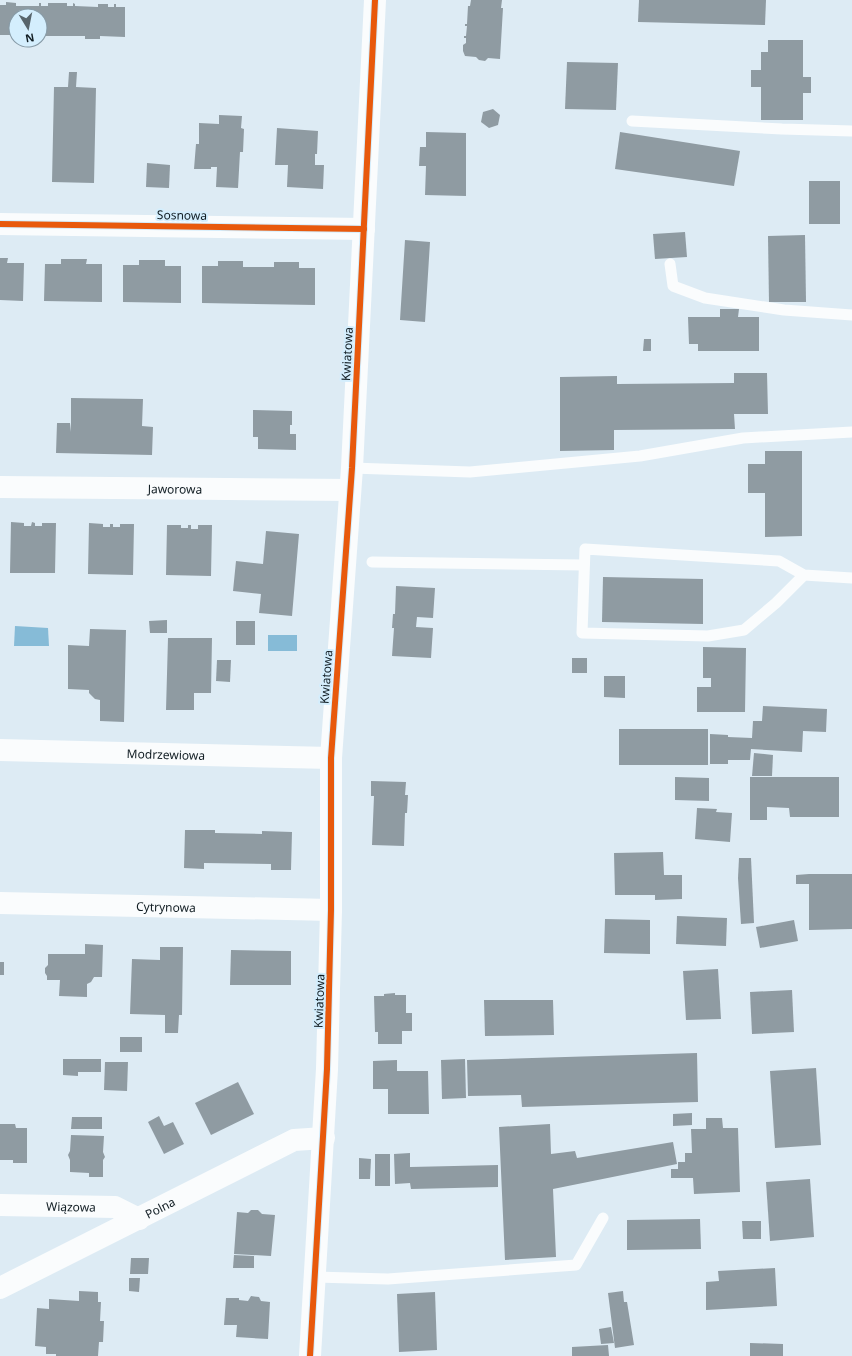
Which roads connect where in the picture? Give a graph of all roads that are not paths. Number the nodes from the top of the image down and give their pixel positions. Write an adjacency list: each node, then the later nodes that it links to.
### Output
1 (374, 0): 5 (street, Kwiatowa)
2 (632, 121): 3 (lane)
3 (852, 131)
4 (0, 224): 5 (street, Sosnowa)
5 (364, 229): 9 (street, Kwiatowa)
6 (670, 264): 7 (lane)
7 (852, 315)
8 (852, 432): 9 (lane)
9 (352, 468): 11 (street, Kwiatowa)
10 (0, 487): 11 (street, Jaworowa)
11 (350, 490): 17 (street, Kwiatowa)
12 (372, 562): 13 (lane)
13 (584, 565): 14 (lane); 14 (lane)
14 (804, 575): 15 (lane)
15 (852, 578)
16 (0, 750): 17 (street, Modrzewiowa)
17 (332, 758): 19 (street, Kwiatowa)
18 (0, 903): 19 (street, Cytrynowa)
19 (331, 910): 20 (street, Kwiatowa)
20 (324, 1138): 23 (street, Polna); 24 (street, Kwiatowa)
21 (0, 1205): 23 (street, Wiązowa)
22 (603, 1218): 24 (lane)
23 (138, 1219): 25 (street, Polna)
24 (314, 1277): 26 (street, Kwiatowa)
25 (0, 1288)
26 (310, 1356)

